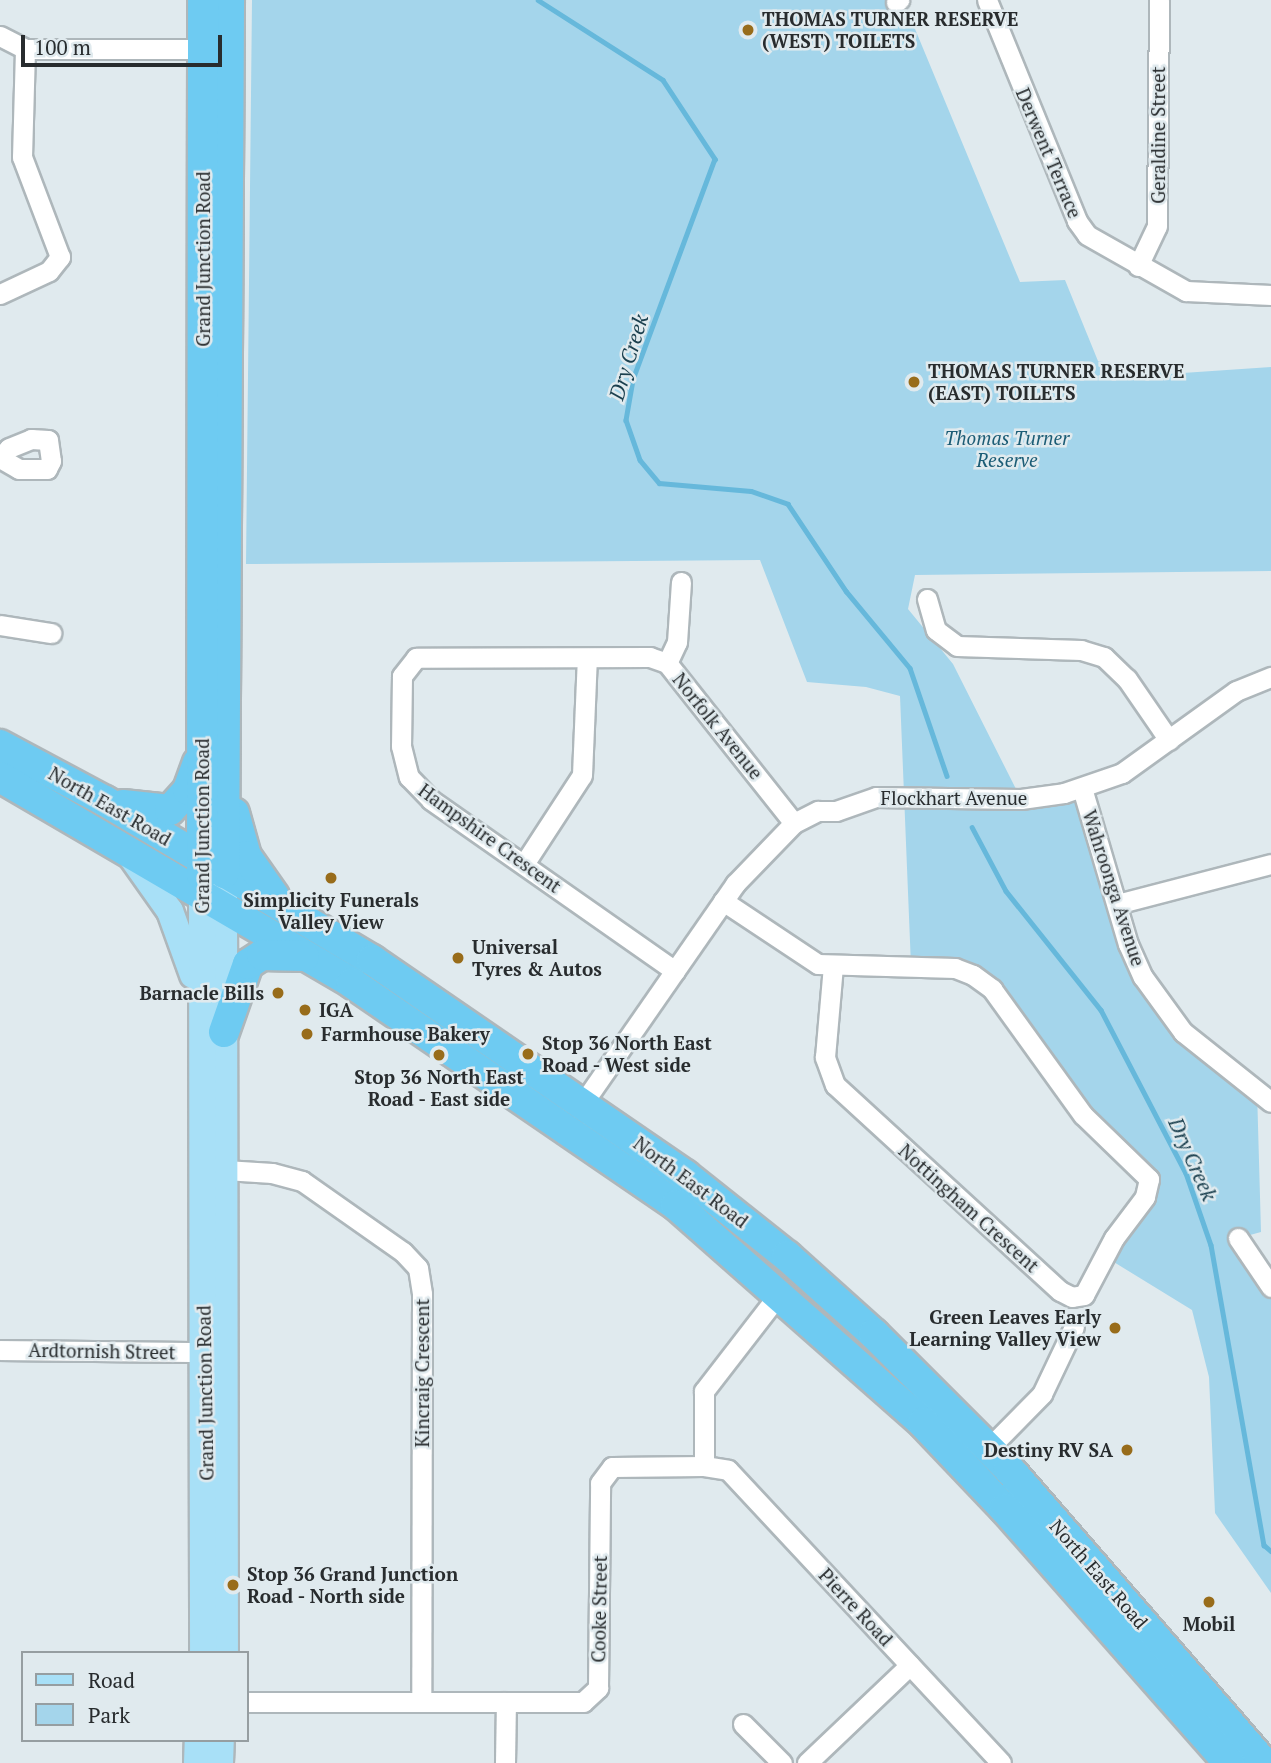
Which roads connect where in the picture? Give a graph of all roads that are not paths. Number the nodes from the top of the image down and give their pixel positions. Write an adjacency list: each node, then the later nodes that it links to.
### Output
1 (203, 0): 7 (highway, Grand Junction Road)
2 (229, 0): 7 (highway, Grand Junction Road)
3 (987, 0): 8 (street, Derwent Terrace)
4 (1158, 0): 8 (street, Geraldine Street)
5 (0, 36): 6 (street)
6 (26, 49): 7 (street); 9 (street)
7 (216, 49): 20 (highway, Grand Junction Road)
8 (1138, 266): 10 (street, Derwent Terrace)
9 (0, 294)
10 (1271, 295)
11 (681, 582): 16 (street, Norfolk Avenue)
12 (927, 599): 18 (street)
13 (0, 625): 14 (street)
14 (51, 633)
15 (587, 658): 16 (street, Hampshire Crescent); 26 (street); 26 (street, Hampshire Crescent)
16 (667, 663): 24 (street, Norfolk Avenue)
17 (1271, 677): 18 (street, Flockhart Avenue)
18 (1169, 740): 22 (street, Flockhart Avenue)
19 (0, 745): 23 (highway, North East Road)
20 (214, 751): 23 (highway); 28 (highway, Grand Junction Road); 32 (highway)
21 (0, 777): 25 (highway, North East Road)
22 (1082, 788): 24 (street, Flockhart Avenue); 31 (street, Wahroonga Avenue)
23 (105, 801): 28 (highway, North East Road)
24 (794, 823): 30 (street, Flockhart Avenue)
25 (123, 845): 29 (highway, North East Road); 36 (main road)
26 (524, 864): 35 (street, Hampshire Crescent)
27 (1271, 864): 31 (street)
28 (213, 866): 29 (highway, Grand Junction Road); 32 (highway, North East Road)
29 (213, 900): 33 (highway, North East Road); 36 (main road, Grand Junction Road); 37 (main road, Grand Junction Road)
30 (723, 901): 34 (street); 35 (street, Flockhart Avenue)
31 (1117, 904): 38 (street, Wahroonga Avenue)
32 (289, 913): 39 (highway, North East Road)
33 (308, 957): 37 (highway); 40 (highway, North East Road)
34 (833, 967): 34 (street, Nottingham Crescent)
35 (675, 971): 39 (street, Flockhart Avenue)
36 (201, 1004): 42 (main road, Grand Junction Road)
37 (224, 1032): 42 (main road, Grand Junction Road)
38 (1271, 1102)
39 (583, 1103): 40 (highway); 41 (highway); 50 (highway, North East Road)
40 (542, 1111): 41 (highway, North East Road)
41 (595, 1147): 45 (highway, North East Road)
42 (213, 1170): 48 (main road, Grand Junction Road); 57 (street, Kincraig Crescent)
43 (1238, 1238): 44 (street)
44 (1271, 1287)
45 (779, 1294): 49 (highway, North East Road); 51 (street)
46 (1074, 1326): 50 (street)
47 (0, 1350): 48 (street, Ardtornish Street)
48 (216, 1352): 53 (main road, Grand Junction Road); 54 (main road, Grand Junction Road)
49 (947, 1448): 50 (highway); 52 (highway, North East Road)
50 (989, 1448): 52 (highway); 69 (highway, North East Road)
51 (704, 1466): 55 (street, Pierre Road); 58 (street, Cooke Street)
52 (988, 1491): 68 (highway, North East Road)
53 (204, 1651)
54 (225, 1651)
55 (910, 1665): 66 (street); 67 (street, Pierre Road)
56 (248, 1702): 57 (street, Cooke Street)
57 (421, 1702): 58 (street, Cooke Street)
58 (506, 1702): 64 (street)
59 (743, 1724): 65 (street)
60 (198, 1742): 62 (main road)
61 (221, 1742): 63 (main road)
62 (197, 1763)
63 (220, 1763)
64 (505, 1763)
65 (782, 1763)
66 (807, 1763)
67 (1001, 1763)
68 (1229, 1763)
69 (1264, 1763)

